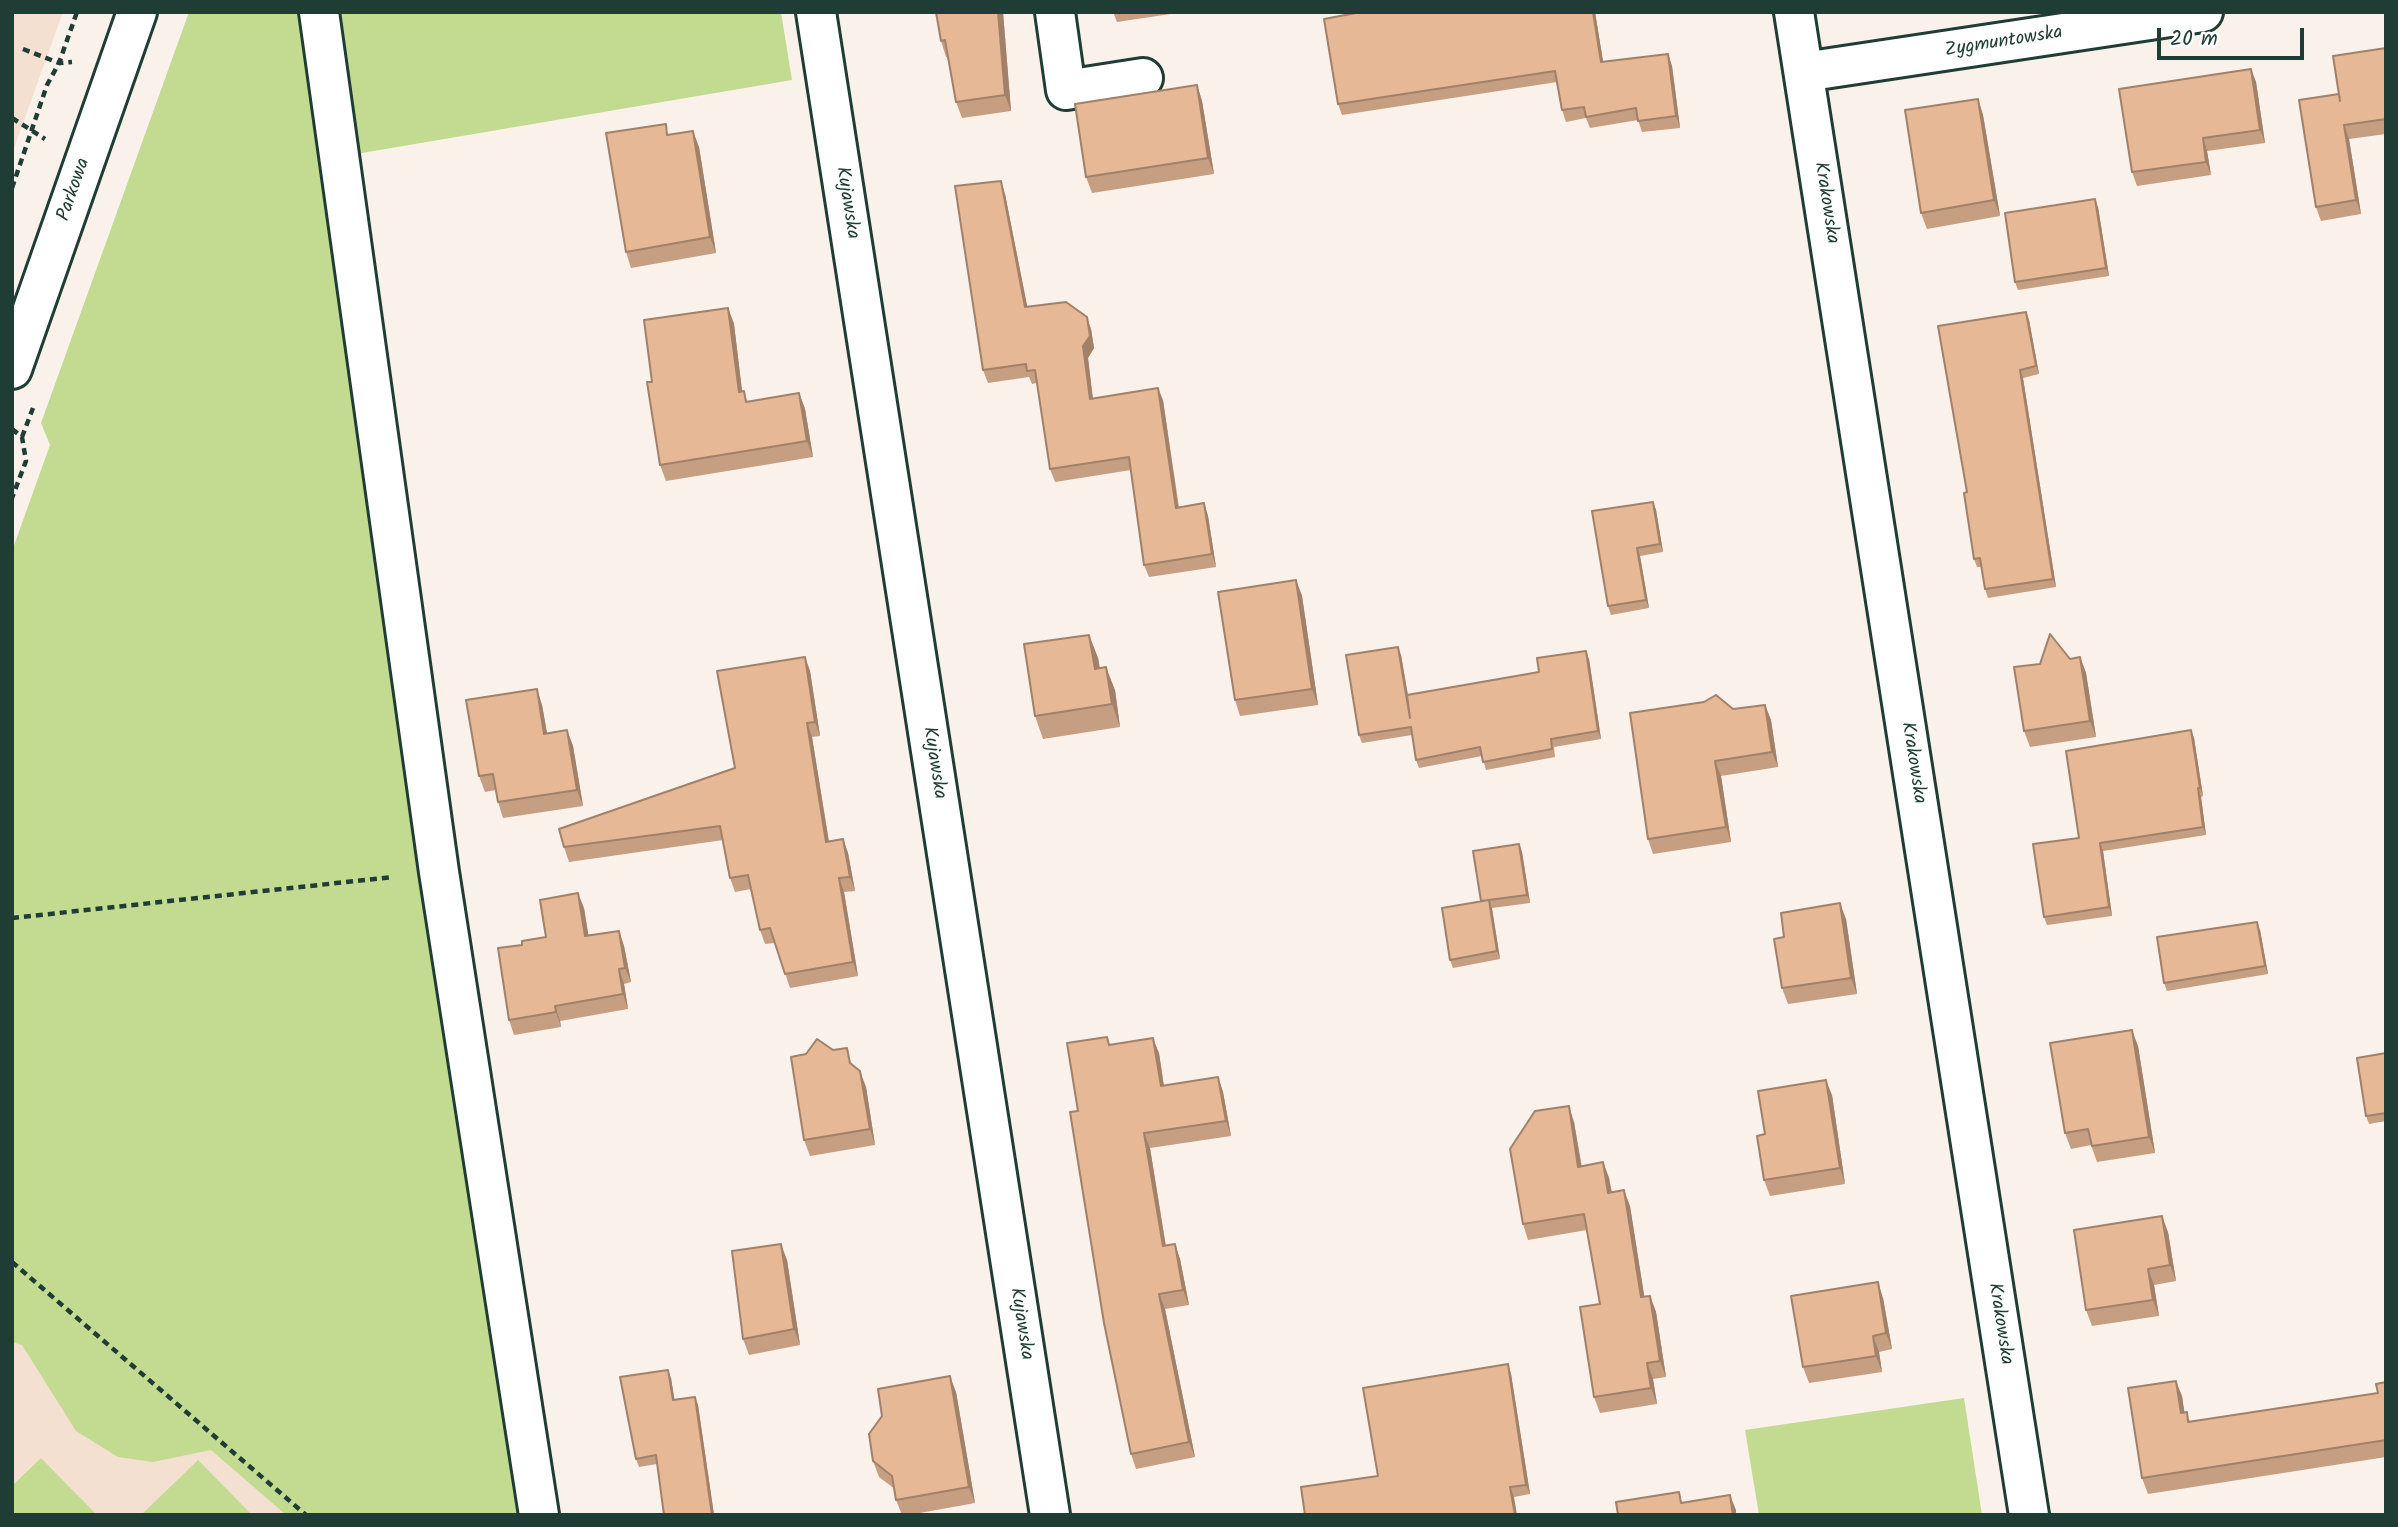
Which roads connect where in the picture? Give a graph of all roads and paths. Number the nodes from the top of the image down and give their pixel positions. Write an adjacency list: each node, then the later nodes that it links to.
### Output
1 (76, 12): 10 (path)
2 (137, 12): 14 (street, Parkowa)
3 (319, 12): 17 (street)
4 (816, 12): 22 (street, Kujawska)
5 (1055, 12): 12 (street)
6 (1794, 12): 11 (street, Krakowska)
7 (2203, 12): 11 (street, Zygmuntowska)
8 (23, 49): 10 (path)
9 (79, 61): 10 (path)
10 (59, 63): 13 (path)
11 (1804, 72): 23 (street, Krakowska)
12 (1143, 78)
13 (12, 188)
14 (12, 369)
15 (12, 429): 16 (path)
16 (12, 498)
17 (439, 872): 18 (path); 21 (street)
18 (12, 918)
19 (12, 1262): 20 (path)
20 (306, 1515)
21 (540, 1515)
22 (1050, 1515)
23 (2029, 1515)

